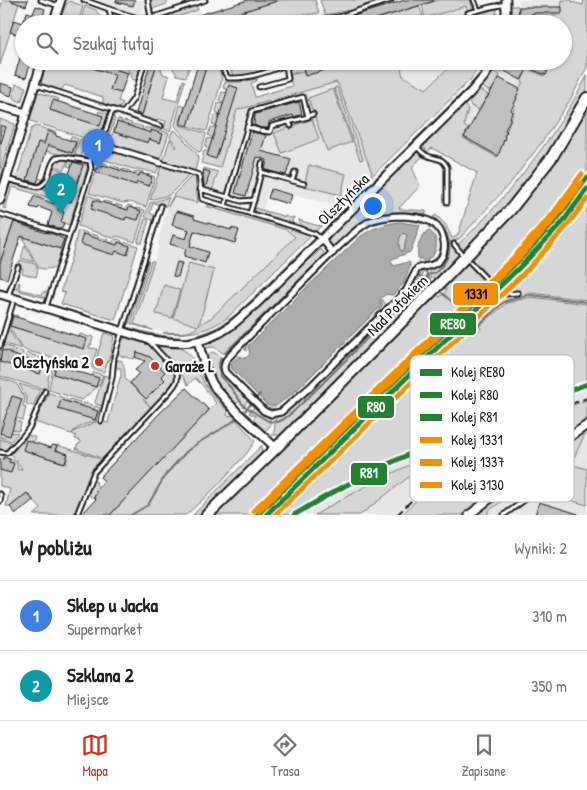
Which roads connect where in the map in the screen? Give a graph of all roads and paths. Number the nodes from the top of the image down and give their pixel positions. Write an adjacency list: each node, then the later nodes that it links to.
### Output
1 (41, 0): 9 (lane)
2 (84, 0): 7 (lane)
3 (148, 0): 16 (lane)
4 (205, 0): 17 (lane)
5 (392, 0): 18 (lane)
6 (474, 0): 11 (lane)
7 (91, 1): 10 (lane)
8 (506, 2): 11 (lane); 19 (street)
9 (60, 3): 13 (street)
10 (109, 9): 14 (lane); 15 (lane)
11 (478, 10): 12 (lane)
12 (468, 13)
13 (56, 15)
14 (110, 15)
15 (128, 15)
16 (150, 15)
17 (160, 15)
18 (345, 15)
19 (506, 15)
20 (39, 70): 26 (street)
21 (143, 70): 32 (lane)
22 (223, 70): 23 (lane)
23 (274, 70)
24 (287, 70): 27 (lane)
25 (488, 70): 40 (street, Olsztyńska)
26 (35, 85): 30 (lane); 31 (street)
27 (259, 87)
28 (587, 98): 78 (main road, Nad Potokiem)
29 (0, 106): 31 (street)
30 (114, 110): 32 (lane); 41 (lane)
31 (26, 113): 46 (street)
32 (123, 113): 36 (lane)
33 (313, 114): 34 (lane)
34 (308, 116): 35 (lane); 37 (lane)
35 (289, 122): 37 (lane); 38 (lane)
36 (161, 126)
37 (247, 126): 50 (lane)
38 (291, 126)
39 (103, 145): 42 (street)
40 (416, 146): 53 (lane); 59 (street, Olsztyńska)
41 (90, 162): 46 (lane); 58 (lane)
42 (161, 163): 49 (lane)
43 (262, 163): 44 (lane)
44 (261, 172): 47 (lane); 52 (lane)
45 (295, 172): 47 (lane)
46 (6, 179): 51 (street)
47 (292, 181): 48 (lane)
48 (304, 184)
49 (200, 189): 50 (lane); 55 (lane)
50 (227, 197): 52 (lane); 55 (lane)
51 (0, 200)
52 (254, 200): 56 (lane)
53 (447, 202)
54 (161, 206): 70 (lane)
55 (225, 206): 56 (lane)
56 (250, 213): 59 (lane)
57 (0, 214): 58 (lane)
58 (68, 235): 69 (lane)
59 (322, 239): 61 (street); 72 (street, Olsztyńska)
60 (454, 244): 62 (lane)
61 (333, 253): 61 (street)
62 (462, 253)
63 (470, 262): 65 (lane)
64 (18, 266): 68 (lane)
65 (491, 284)
66 (498, 290): 67 (lane)
67 (518, 293)
68 (8, 296): 69 (street, Olsztyńska); 73 (lane)
69 (46, 308): 70 (street, Olsztyńska)
70 (122, 331): 71 (street, Olsztyńska); 75 (lane)
71 (147, 338): 72 (street, Olsztyńska); 84 (lane)
72 (198, 341): 78 (street)
73 (0, 346)
74 (45, 391): 79 (lane)
75 (101, 421)
76 (587, 425): 77 (street)
77 (574, 434)
78 (276, 448): 85 (main road, Nad Potokiem)
79 (0, 452)
80 (0, 494): 81 (lane)
81 (0, 501)
82 (486, 502): 86 (street)
83 (522, 502): 87 (lane)
84 (78, 512)
85 (207, 515)
86 (469, 515)
87 (504, 515)

